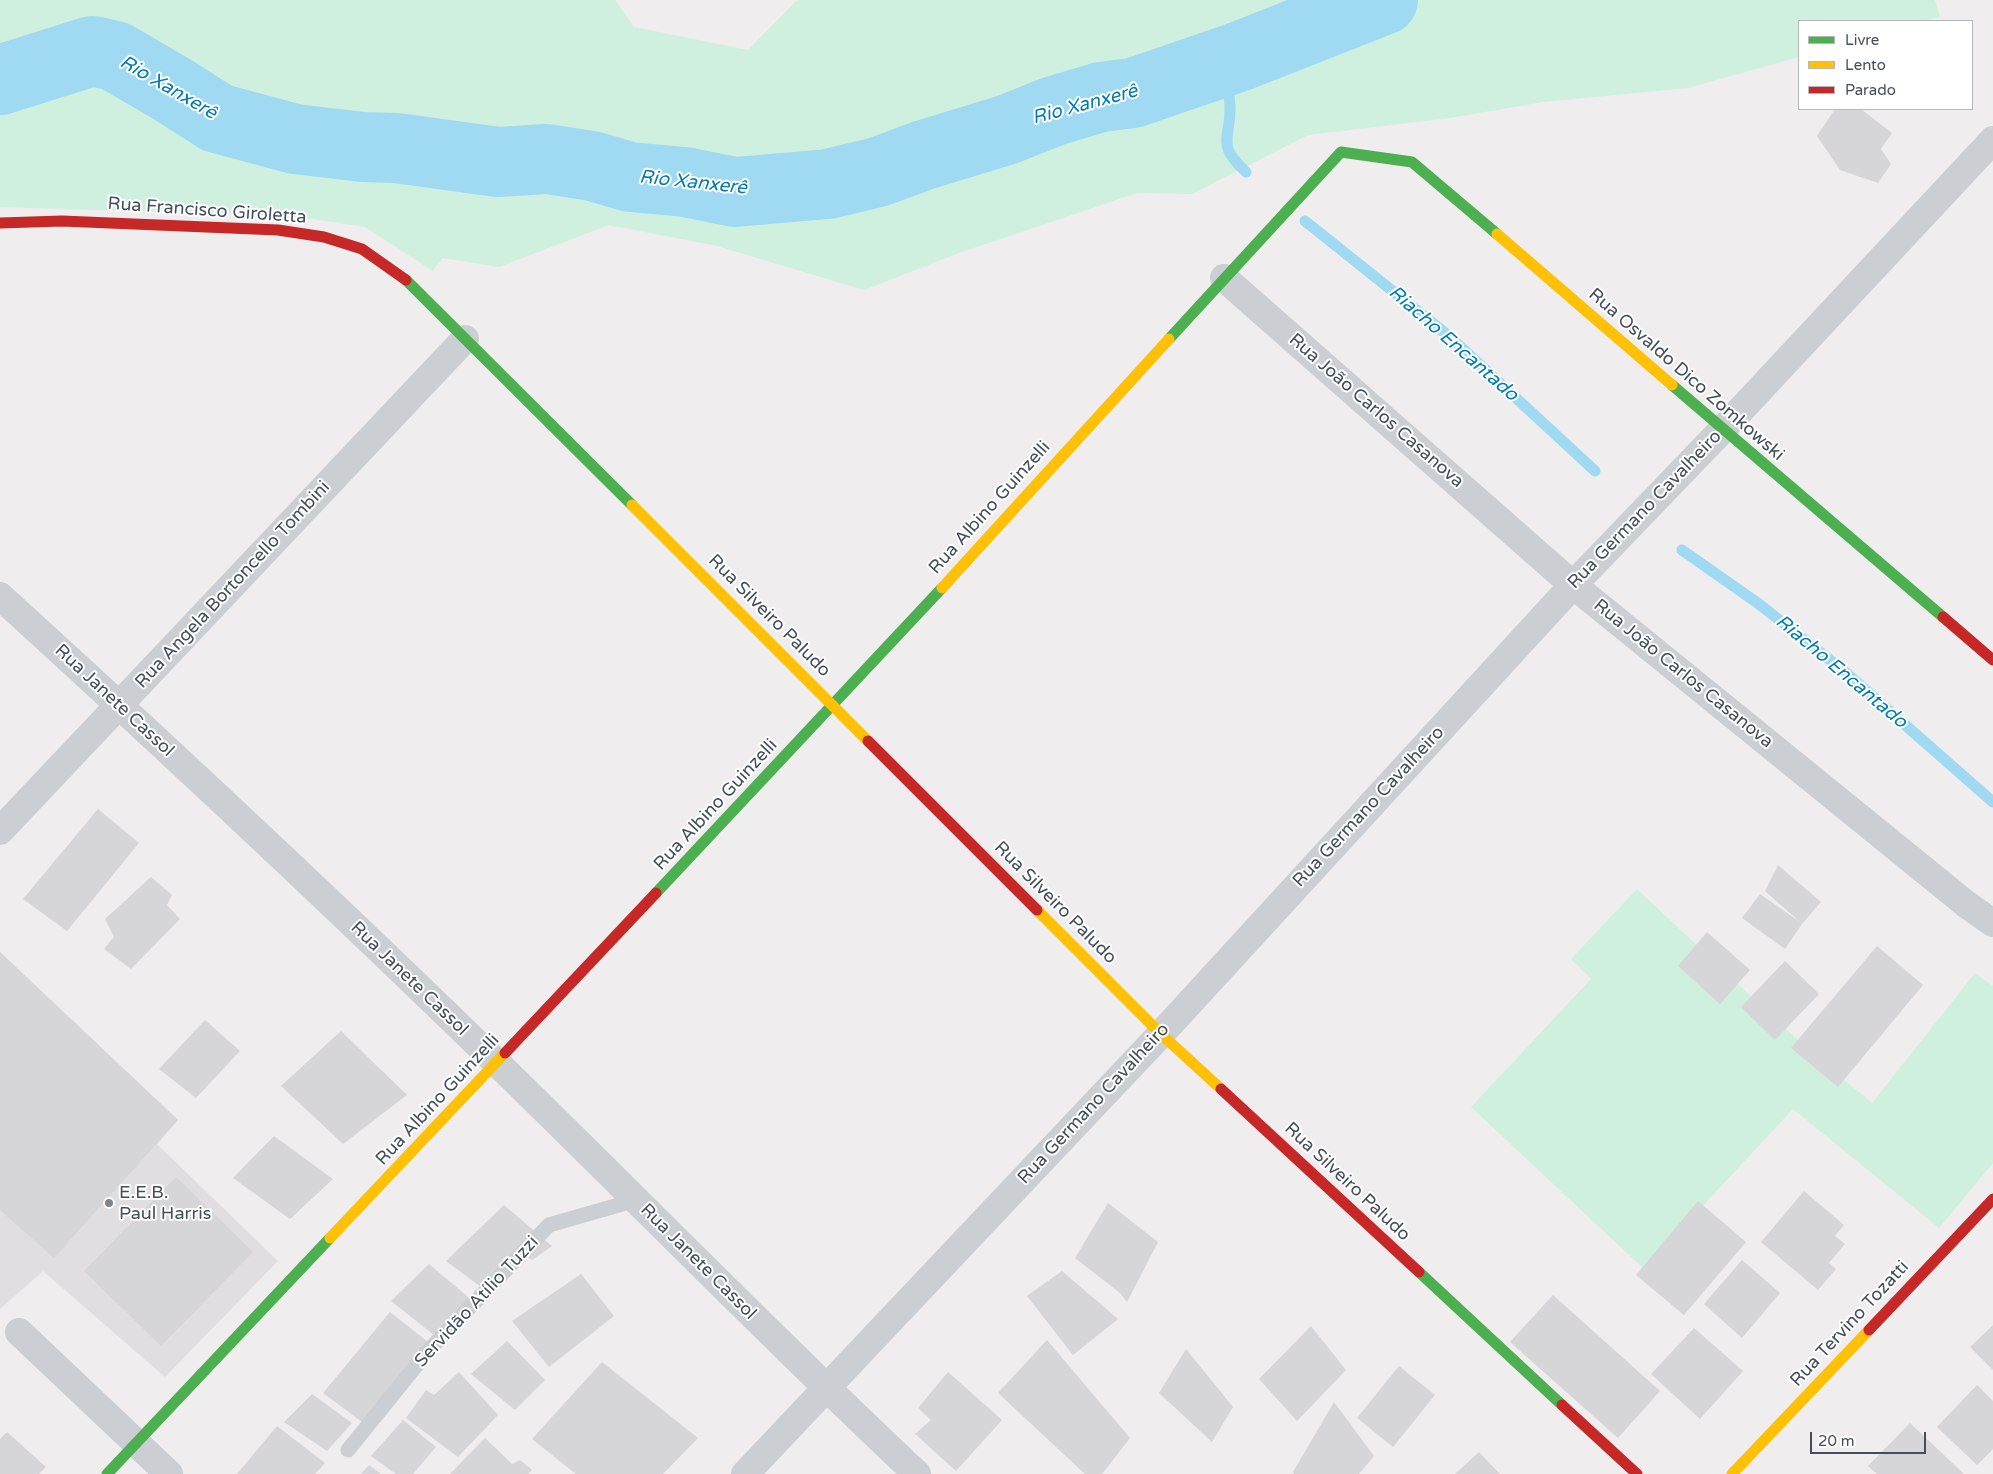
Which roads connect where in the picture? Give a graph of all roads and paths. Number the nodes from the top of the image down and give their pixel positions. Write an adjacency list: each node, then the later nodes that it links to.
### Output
1 (1993, 140): 6 (street, Rua Germano Cavalheiro)
2 (1341, 152): 4 (street, Rua Albino Guinzelli); 6 (street, Rua Osvaldo Dico Zomkowski)
3 (0, 223): 5 (street, Rua Francisco Giroletta)
4 (1224, 278): 7 (street, Rua João Carlos Casanova); 11 (street, Rua Albino Guinzelli)
5 (465, 338): 10 (street, Rua Angela Bortoncello Tombini); 11 (street, Rua Silveiro Paludo)
6 (1722, 430): 7 (street, Rua Germano Cavalheiro); 9 (street, Rua Osvaldo Dico Zomkowski)
7 (1573, 585): 13 (street, Rua João Carlos Casanova); 14 (street, Rua Germano Cavalheiro)
8 (0, 596): 10 (street, Rua Janete Cassol)
9 (1993, 660)
10 (120, 705): 12 (street, Rua Angela Bortoncello Tombini); 15 (street, Rua Janete Cassol)
11 (834, 705): 14 (street, Rua Silveiro Paludo); 15 (street, Rua Albino Guinzelli)
12 (0, 831)
13 (1993, 923)
14 (1161, 1034): 19 (street, Rua Germano Cavalheiro); 26 (street, Rua Silveiro Paludo)
15 (497, 1063): 17 (street, Rua Janete Cassol); 20 (street, Rua Albino Guinzelli)
16 (1993, 1199): 27 (street, Rua Tervino Tozatti)
17 (636, 1200): 19 (street, Rua Janete Cassol); 21 (lane, Servidão Atílio Tuzzi)
18 (19, 1332): 20 (street)
19 (826, 1389): 24 (street, Rua Germano Cavalheiro); 25 (street, Rua Janete Cassol)
20 (137, 1443): 22 (street, Rua Albino Guinzelli); 23 (street)
21 (348, 1450)
22 (107, 1474)
23 (169, 1474)
24 (745, 1474)
25 (917, 1474)
26 (1637, 1474)
27 (1732, 1474)

